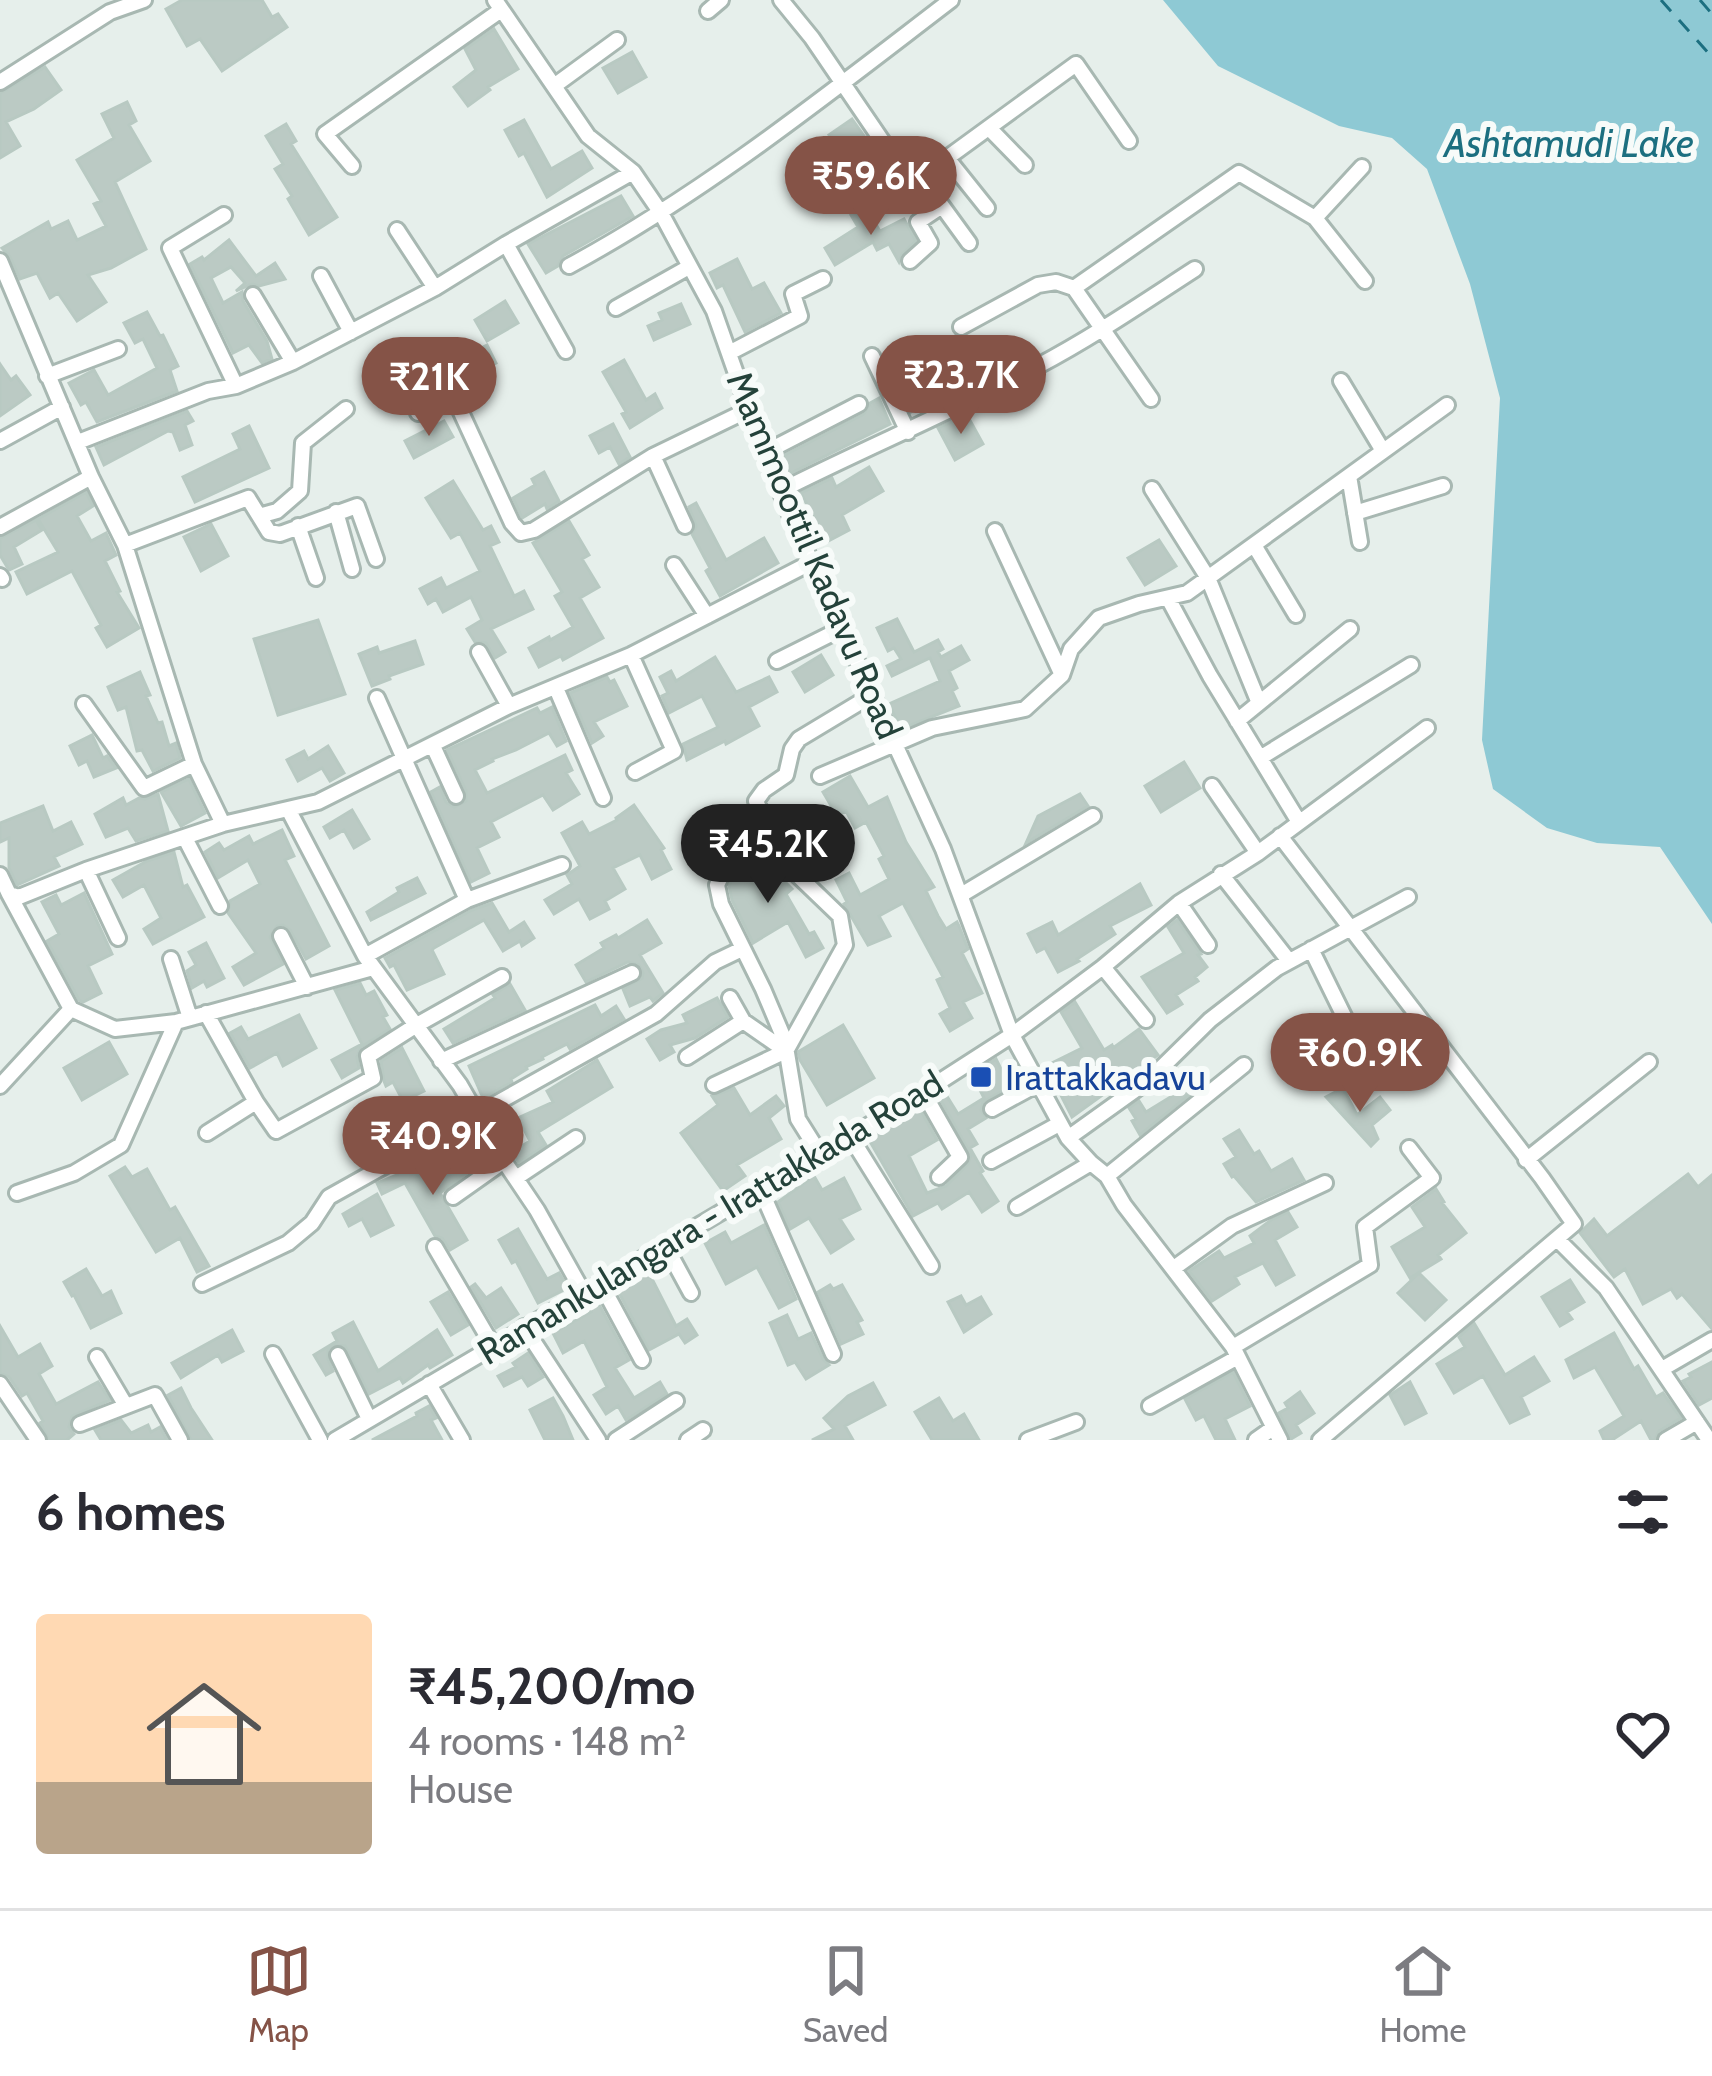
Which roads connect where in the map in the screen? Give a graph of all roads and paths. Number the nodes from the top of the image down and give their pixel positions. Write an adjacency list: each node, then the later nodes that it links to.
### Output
1 (144, 0): 6 (street)
2 (721, 0): 7 (street)
3 (782, 0): 10 (street)
4 (951, 0): 10 (street)
5 (498, 5): 11 (street, Mammoottil Kadavu Road); 16 (street)
6 (106, 6): 9 (street)
7 (708, 11)
8 (617, 40): 11 (street)
9 (0, 82)
10 (842, 83): 19 (street); 22 (street)
11 (554, 86): 18 (street, Mammoottil Kadavu Road)
12 (989, 128): 13 (street); 14 (street); 15 (street)
13 (1129, 141)
14 (947, 158): 19 (street); 21 (street)
15 (1025, 165)
16 (352, 166)
17 (1362, 167): 24 (street)
18 (633, 172): 22 (street, Mammoottil Kadavu Road); 27 (street)
19 (922, 177): 20 (street)
20 (942, 206): 26 (street); 28 (street)
21 (987, 208)
22 (661, 213): 30 (street); 31 (street, Mammoottil Kadavu Road)
23 (224, 215): 50 (street)
24 (1315, 218): 35 (street); 37 (street)
25 (397, 230): 36 (street)
26 (969, 243)
27 (506, 244): 36 (street); 44 (street)
28 (910, 261)
29 (0, 262): 48 (street)
30 (569, 266)
31 (689, 267): 39 (street); 45 (street, Mammoottil Kadavu Road)
32 (1195, 269): 41 (street)
33 (321, 276): 42 (street)
34 (823, 279): 45 (street)
35 (1365, 281)
36 (435, 288): 42 (street)
37 (1074, 288): 40 (street); 41 (street)
38 (253, 295): 47 (street)
39 (616, 308)
40 (961, 327)
41 (1104, 328): 51 (street); 58 (street)
42 (351, 332): 47 (street)
43 (118, 350): 48 (street)
44 (566, 350)
45 (729, 353): 56 (street, Mammoottil Kadavu Road)
46 (872, 356): 58 (street)
47 (293, 362): 50 (street)
48 (47, 376): 54 (street)
49 (1341, 381): 61 (street)
50 (236, 386): 60 (street)
51 (1150, 399)
52 (859, 404): 62 (street)
53 (1447, 405): 61 (street)
54 (62, 406): 59 (street); 60 (street)
55 (346, 409): 71 (street)
56 (748, 410): 62 (street, Mammoottil Kadavu Road); 63 (street)
57 (418, 413): 63 (street)
58 (908, 431): 68 (street)
59 (0, 441)
60 (78, 442): 64 (street)
61 (1383, 452): 65 (street)
62 (764, 453): 68 (street, Mammoottil Kadavu Road)
63 (653, 456): 73 (street)
64 (91, 476): 74 (street); 77 (street)
65 (1349, 476): 70 (street); 78 (street)
66 (1443, 486): 70 (street)
67 (1152, 489): 84 (street)
68 (780, 491): 80 (street, Mammoottil Kadavu Road)
69 (336, 512): 72 (street); 79 (street); 82 (street)
70 (1355, 513): 76 (street)
71 (259, 516): 72 (street); 77 (street)
72 (298, 526): 83 (street)
73 (685, 526)
74 (0, 527)
75 (994, 531): 94 (street)
76 (1360, 542)
77 (125, 545): 107 (street)
78 (1254, 545): 84 (street); 86 (street)
79 (376, 559)
80 (812, 562): 87 (street); 88 (street, Mammoottil Kadavu Road)
81 (674, 565): 87 (street)
82 (352, 568)
83 (316, 578)
84 (1208, 578): 85 (street); 99 (street)
85 (1168, 598): 94 (street); 101 (street)
86 (1296, 615)
87 (707, 616): 91 (street)
88 (843, 628): 92 (street); 96 (street, Mammoottil Kadavu Road)
89 (1350, 629): 99 (street)
90 (479, 652): 100 (street)
91 (631, 655): 95 (street); 108 (street)
92 (777, 661)
93 (1412, 665): 105 (street)
94 (1062, 675): 103 (street)
95 (556, 688): 100 (street); 112 (street)
96 (872, 695): 103 (street, Mammoottil Kadavu Road); 119 (street)
97 (377, 698): 106 (street)
98 (85, 704): 107 (street)
99 (1259, 704): 101 (street)
100 (509, 706): 104 (street)
101 (1238, 721): 105 (street)
102 (1427, 728): 115 (street, Ramankulangara - Irattakkada Road)
103 (896, 745): 109 (street); 126 (street, Mammoottil Kadavu Road)
104 (433, 746): 106 (street); 111 (street)
105 (1260, 758): 115 (street)
106 (404, 760): 113 (street); 128 (street)
107 (194, 764): 116 (street)
108 (635, 772)
109 (820, 776)
110 (1212, 786): 120 (street)
111 (456, 796)
112 (603, 798)
113 (288, 809): 116 (street); 139 (street)
114 (1093, 816): 126 (street)
115 (1299, 822): 117 (street, Ramankulangara - Irattakkada Road)
116 (223, 824): 118 (street)
117 (1280, 836): 120 (street, Ramankulangara - Irattakkada Road); 131 (street)
118 (185, 838): 122 (street); 130 (street)
119 (764, 842): 135 (street); 152 (street)
120 (1258, 853): 123 (street, Ramankulangara - Irattakkada Road)
121 (562, 865): 128 (street)
122 (86, 870): 125 (street); 133 (street)
123 (1221, 874): 129 (street, Ramankulangara - Irattakkada Road); 138 (street)
124 (0, 875): 125 (street)
125 (9, 894): 145 (street)
126 (961, 896): 151 (street, Mammoottil Kadavu Road)
127 (1408, 896): 131 (street)
128 (467, 900): 139 (street)
129 (1179, 904): 134 (street); 140 (street, Ramankulangara - Irattakkada Road)
130 (220, 906)
131 (1350, 928): 136 (street); 172 (street)
132 (281, 936): 143 (street)
133 (118, 938)
134 (1208, 945)
135 (742, 949): 152 (street); 164 (street)
136 (1311, 950): 138 (street); 157 (street)
137 (171, 959): 147 (street)
138 (1289, 961): 166 (street)
139 (369, 962): 143 (street); 150 (street)
140 (1103, 967): 148 (street); 151 (street, Ramankulangara - Irattakkada Road)
141 (632, 973): 154 (street)
142 (502, 977): 150 (street)
143 (307, 987): 146 (street)
144 (730, 998): 149 (street)
145 (71, 1009): 147 (street); 159 (street)
146 (206, 1013): 147 (street); 162 (street)
147 (183, 1020): 182 (street)
148 (1146, 1020)
149 (743, 1022): 152 (street); 153 (street)
150 (415, 1026): 154 (street); 162 (street)
151 (1012, 1035): 158 (street, Mammoottil Kadavu Road); 161 (street, Ramankulangara - Irattakkada Road)
152 (786, 1051): 160 (street); 171 (street)
153 (687, 1058)
154 (441, 1061): 164 (street)
155 (1649, 1062): 172 (street)
156 (1244, 1065): 177 (street)
157 (1369, 1067)
158 (1038, 1084): 163 (street); 166 (street, Mammoottil Kadavu Road)
159 (0, 1085)
160 (714, 1085)
161 (923, 1092): 168 (street, Ramankulangara - Irattakkada Road); 178 (street)
162 (256, 1102): 167 (street)
163 (992, 1108)
164 (476, 1113): 165 (street); 191 (street)
165 (485, 1129): 173 (street); 176 (street)
166 (1063, 1131): 174 (street); 175 (street, Mammoottil Kadavu Road)
167 (207, 1133)
168 (850, 1136): 171 (street, Ramankulangara - Irattakkada Road); 188 (street)
169 (576, 1138): 179 (street)
170 (1409, 1148): 197 (street)
171 (820, 1154): 181 (street, Ramankulangara - Irattakkada Road)
172 (1526, 1160): 185 (street)
173 (504, 1161): 179 (street); 183 (street)
174 (991, 1161)
175 (1090, 1163): 177 (street, Mammoottil Kadavu Road); 184 (street)
176 (430, 1167)
177 (1107, 1176): 189 (street, Mammoottil Kadavu Road)
178 (939, 1177)
179 (516, 1178): 192 (street)
180 (1325, 1183): 189 (street)
181 (760, 1188): 186 (street, Ramankulangara - Irattakkada Road); 199 (street)
182 (17, 1193)
183 (453, 1197)
184 (1017, 1207)
185 (1557, 1238): 203 (street); 225 (street)
186 (664, 1245): 190 (street, Ramankulangara - Irattakkada Road); 193 (street)
187 (435, 1247): 196 (street)
188 (931, 1266)
189 (1174, 1268): 197 (street, Mammoottil Kadavu Road)
190 (600, 1282): 192 (street, Ramankulangara - Irattakkada Road); 202 (street)
191 (202, 1284)
192 (584, 1292): 194 (street, Ramankulangara - Irattakkada Road)
193 (691, 1293)
194 (524, 1327): 196 (street, Ramankulangara - Irattakkada Road); 220 (street)
195 (1712, 1340): 203 (street)
196 (493, 1346): 205 (street, Ramankulangara - Irattakkada Road)
197 (1235, 1352): 208 (street); 214 (street, Mammoottil Kadavu Road)
198 (273, 1354): 218 (street)
199 (833, 1354)
200 (338, 1355): 209 (street)
201 (97, 1357): 207 (street)
202 (642, 1360)
203 (1662, 1369): 211 (street)
204 (0, 1384): 216 (street)
205 (429, 1384): 209 (street, Ramankulangara - Irattakkada Road); 219 (street)
206 (676, 1402): 221 (street)
207 (126, 1406): 212 (street); 217 (street)
208 (1150, 1406)
209 (369, 1419): 215 (street, Ramankulangara - Irattakkada Road)
210 (1076, 1422): 223 (street)
211 (1697, 1422): 226 (street); 227 (street)
212 (80, 1424)
213 (703, 1430): 222 (street)
214 (1276, 1434): 224 (street)
215 (341, 1438)
216 (38, 1440)
217 (180, 1440)
218 (320, 1440)
219 (462, 1440)
220 (598, 1440)
221 (616, 1440)
222 (688, 1440)
223 (1028, 1440)
224 (1256, 1440)
225 (1320, 1440)
226 (1666, 1440)
227 (1709, 1440)

